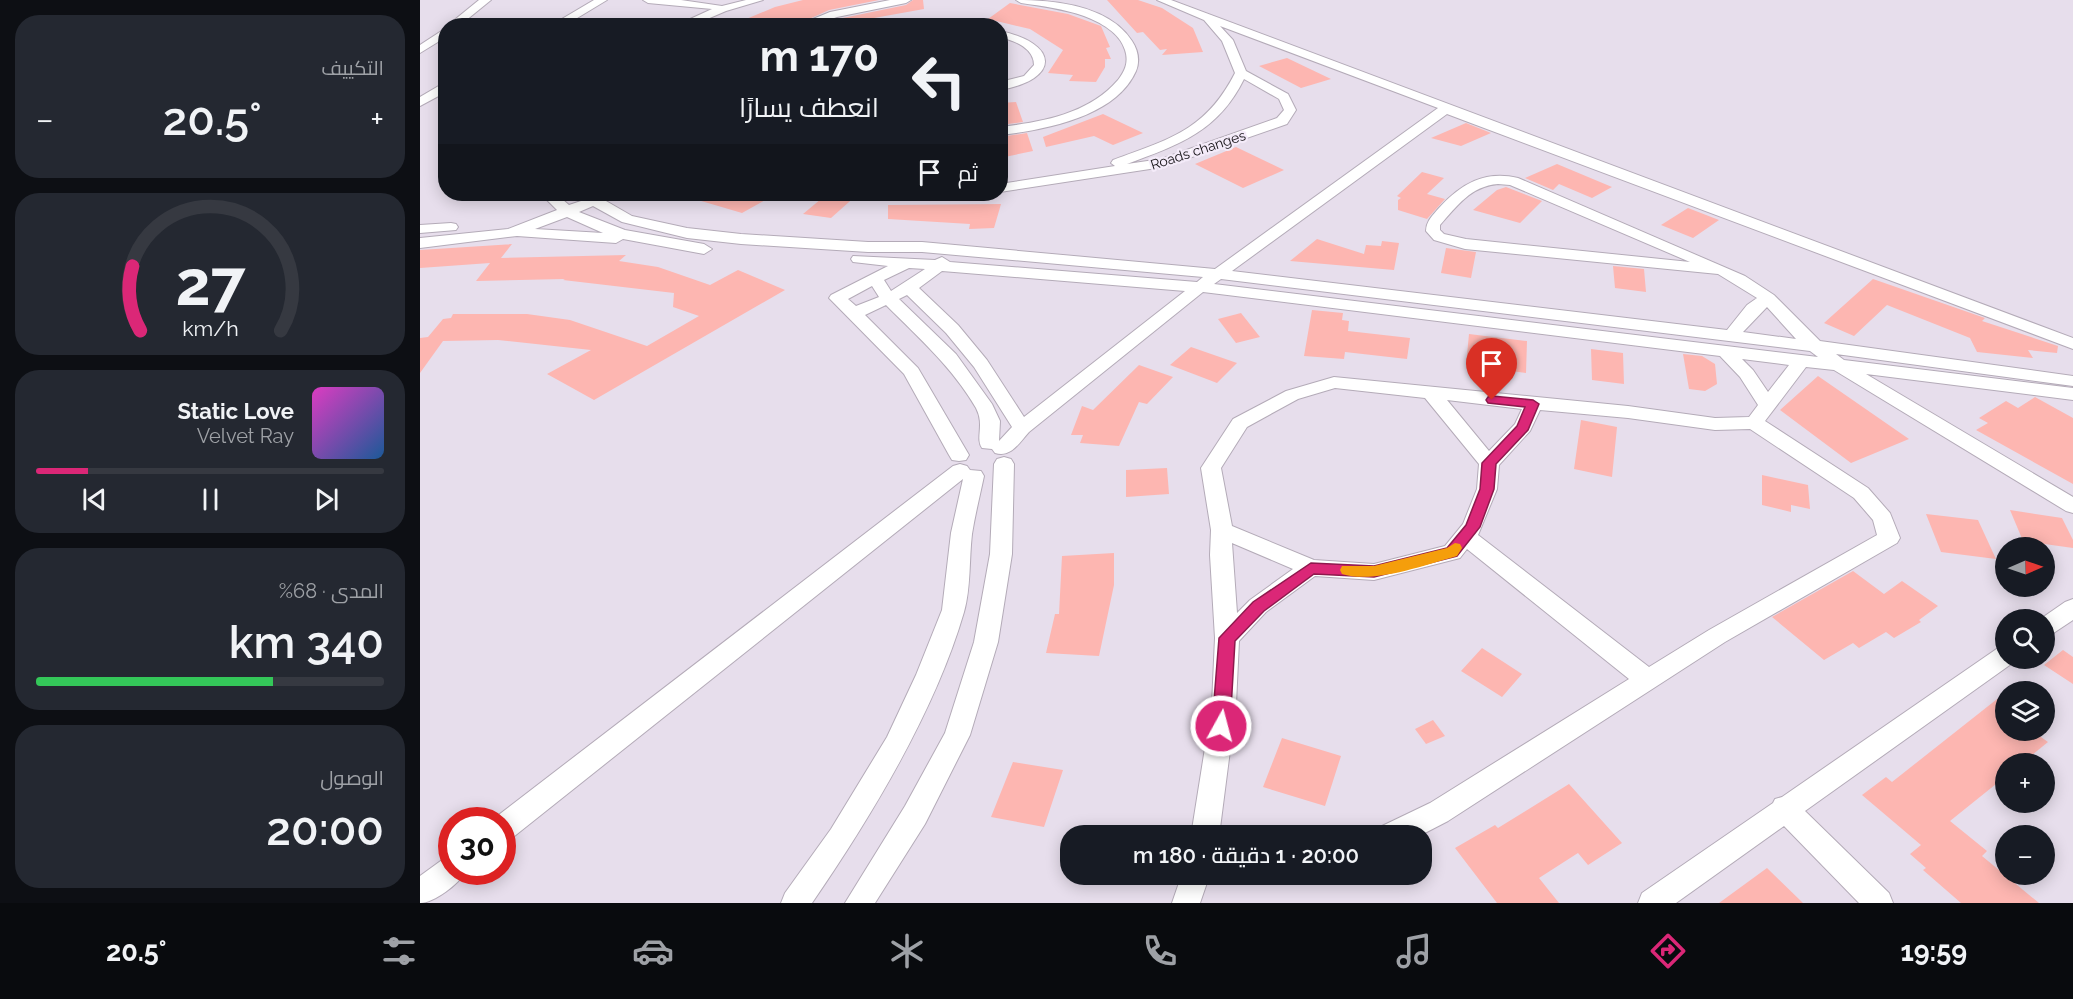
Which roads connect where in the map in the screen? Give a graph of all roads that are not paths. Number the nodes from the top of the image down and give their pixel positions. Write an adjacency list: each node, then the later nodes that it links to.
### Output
1 (486, 0): 12 (street)
2 (602, 0): 13 (street)
3 (648, 0): 10 (street)
4 (730, 0): 10 (street)
5 (758, 0): 10 (street)
6 (774, 0): 15 (street)
7 (906, 0): 16 (street)
8 (1021, 0): 25 (street)
9 (1162, 0): 11 (street)
10 (717, 8): 14 (street)
11 (1204, 15): 20 (street); 24 (street)
12 (462, 18)
13 (569, 18)
14 (691, 18)
15 (718, 18)
16 (823, 18)
17 (438, 37): 19 (street)
18 (1008, 37): 21 (street)
19 (420, 50)
20 (1241, 73): 26 (street); 26 (street, Roads changes)
21 (1008, 84)
22 (438, 92): 23 (street)
23 (420, 102)
24 (1446, 109): 42 (street); 49 (street)
25 (1008, 130)
26 (1085, 175): 27 (street, Roads changes)
27 (1008, 187)
28 (549, 201): 33 (street)
29 (559, 201): 32 (street)
30 (585, 201): 32 (street)
31 (596, 201): 37 (street)
32 (567, 213): 34 (street); 35 (street)
33 (420, 229)
34 (511, 233): 35 (street); 36 (street)
35 (636, 238): 39 (street)
36 (420, 243)
37 (922, 247): 38 (street); 39 (street)
38 (952, 251): 40 (street); 42 (street)
39 (907, 262): 40 (street); 43 (street)
40 (937, 266): 44 (street); 45 (street)
41 (1722, 270): 41 (street); 47 (street)
42 (1219, 274): 45 (street); 50 (street)
43 (876, 280): 46 (street); 48 (street)
44 (908, 287): 46 (street); 59 (street)
45 (1200, 287): 50 (street); 59 (street)
46 (888, 298): 48 (street); 60 (street)
47 (1767, 298): 50 (street); 51 (street)
48 (854, 313): 62 (street)
49 (2073, 344)
50 (1729, 345): 51 (street); 52 (street); 58 (street)
51 (1815, 346): 53 (street); 54 (street)
52 (1800, 362): 53 (street); 58 (street)
53 (1841, 367): 56 (street); 63 (street)
54 (2073, 381)
55 (1431, 393): 57 (street); 61 (street); 64 (street)
56 (2073, 394)
57 (1533, 404): 58 (street); 61 (street)
58 (1760, 414): 71 (street)
59 (1022, 428): 60 (street)
60 (998, 452): 62 (street); 62 (street); 80 (street)
61 (1489, 463): 65 (street)
62 (965, 467): 73 (street); 79 (street)
63 (2073, 506)
64 (1222, 530): 66 (street); 69 (street)
65 (1465, 536): 66 (street); 71 (street)
66 (1311, 568): 69 (street)
67 (2073, 608): 68 (street)
68 (2055, 620)
69 (1227, 638): 74 (street)
70 (1995, 663): 72 (street)
71 (1648, 680): 75 (street)
72 (1784, 808): 82 (street); 83 (street)
73 (516, 818)
74 (1207, 825)
75 (1413, 825)
76 (438, 879): 78 (street)
77 (1192, 885): 81 (street)
78 (420, 893)
79 (795, 903)
80 (860, 903)
81 (1186, 903)
82 (1652, 903)
83 (1879, 903)

